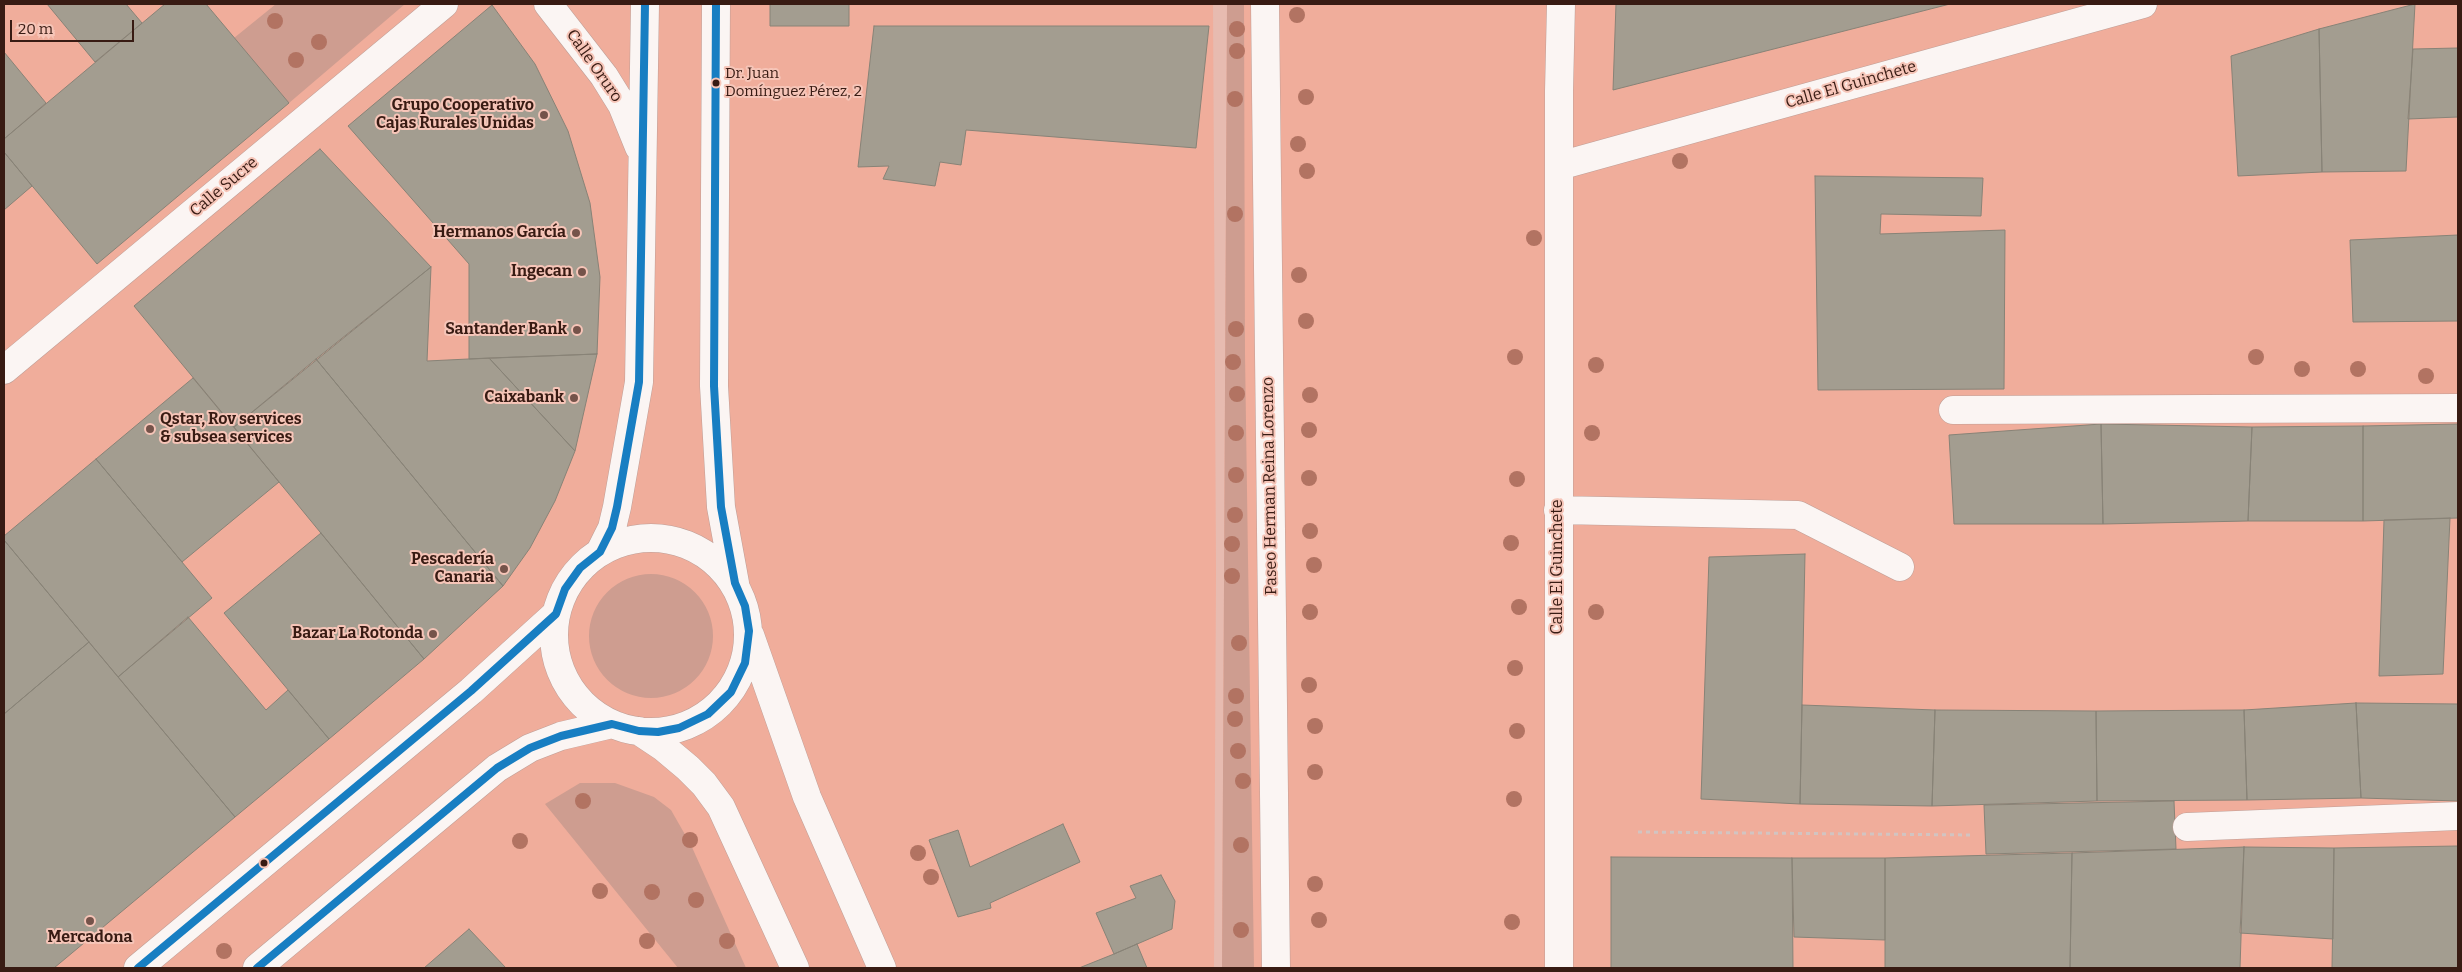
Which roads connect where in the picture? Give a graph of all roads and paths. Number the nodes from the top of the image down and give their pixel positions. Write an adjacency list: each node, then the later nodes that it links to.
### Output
1 (444, 4): 10 (street, Calle Sucre)
2 (548, 4): 8 (street, Calle Oruro)
3 (645, 4): 8 (street)
4 (716, 4): 16 (street)
5 (1265, 4): 29 (street, Paseo Herman Reina Lorenzo)
6 (1561, 4): 9 (street, Calle El Guinchete)
7 (2133, 5): 9 (street, Calle El Guinchete)
8 (644, 160): 14 (street)
9 (1559, 166): 13 (street, Calle El Guinchete)
10 (4, 370)
11 (2458, 408): 12 (street)
12 (1953, 410)
13 (1558, 510): 15 (street); 30 (street, Calle El Guinchete)
14 (600, 552): 16 (street); 17 (street)
15 (1900, 567)
16 (735, 583): 18 (street)
17 (556, 614): 19 (street); 25 (street)
18 (749, 631): 20 (street); 28 (street)
19 (612, 724): 20 (street); 26 (street)
20 (638, 731): 27 (street)
21 (2458, 816): 22 (street)
22 (2187, 827)
23 (1638, 832): 24 (path)
24 (1972, 835)
25 (138, 968)
26 (257, 968)
27 (795, 968)
28 (882, 968)
29 (1276, 968)
30 (1558, 968)

